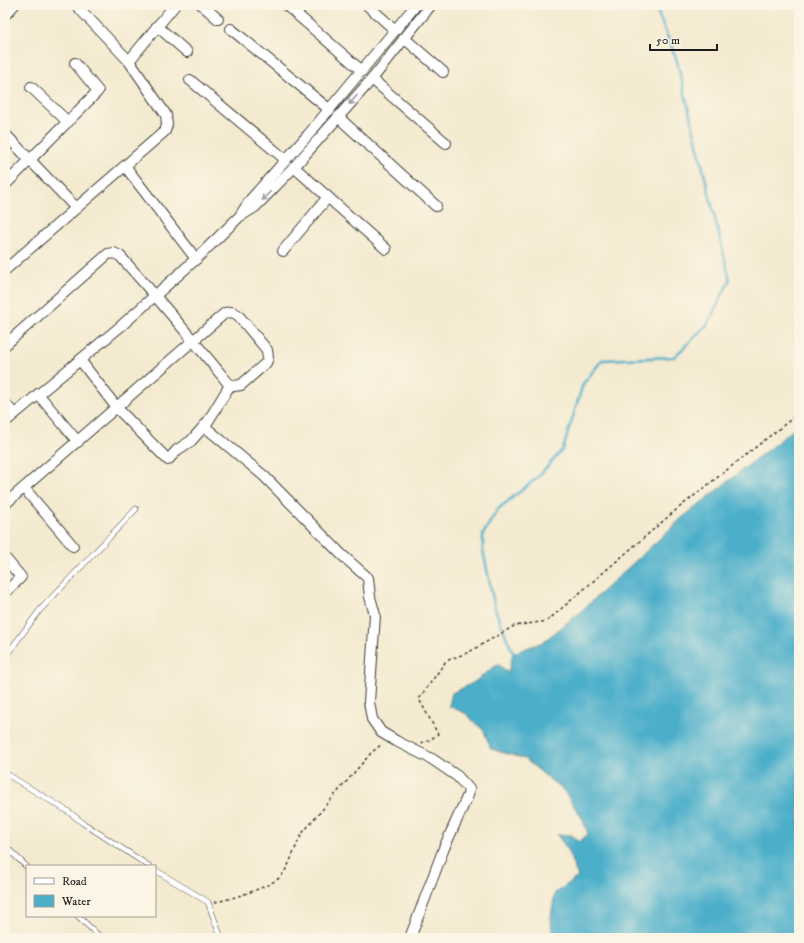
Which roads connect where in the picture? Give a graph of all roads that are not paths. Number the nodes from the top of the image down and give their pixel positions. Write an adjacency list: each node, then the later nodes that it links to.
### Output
1 (14, 5): 9 (street)
2 (76, 5): 18 (street)
3 (175, 5): 11 (street)
4 (202, 5): 10 (street)
5 (286, 5): 20 (street)
6 (367, 5): 13 (street)
7 (416, 5): 13 (street)
8 (431, 5): 14 (street)
9 (5, 15)
10 (218, 19)
11 (157, 26): 16 (street); 18 (street)
12 (231, 29): 25 (street)
13 (395, 30): 15 (street)
14 (404, 38): 17 (street); 21 (street)
15 (380, 49): 17 (street); 20 (street)
16 (187, 52)
17 (389, 57): 22 (street)
18 (130, 61): 33 (street)
19 (75, 63): 27 (street)
20 (362, 70): 25 (street)
21 (443, 72)
22 (372, 79): 26 (street, one-way to 26); 30 (street)
23 (190, 80): 32 (street)
24 (31, 87): 27 (street)
25 (330, 110): 29 (street)
26 (338, 117): 29 (street); 36 (street)
27 (68, 122): 31 (street)
28 (5, 134): 31 (street)
29 (312, 139): 32 (street)
30 (446, 143)
31 (30, 160): 34 (street); 37 (street)
32 (290, 164): 35 (street); 40 (street)
33 (125, 166): 37 (street); 40 (street)
34 (5, 185)
35 (328, 197): 38 (street); 39 (street)
36 (436, 206)
37 (76, 208): 41 (street)
38 (386, 249)
39 (283, 251)
40 (196, 259): 42 (street)
41 (5, 270)
42 (156, 295): 43 (street); 44 (street); 45 (street)
43 (193, 341): 46 (street); 46 (street); 49 (street)
44 (5, 345)
45 (80, 360): 47 (street); 49 (street)
46 (230, 384): 52 (street)
47 (38, 394): 50 (street); 53 (street)
48 (5, 403): 50 (street)
49 (117, 408): 52 (street); 53 (street)
50 (14, 414): 51 (street)
51 (5, 422)
52 (204, 426): 69 (street)
53 (78, 442): 54 (street)
54 (24, 488): 55 (street); 57 (street)
55 (5, 504)
56 (136, 509): 60 (lane)
57 (73, 546)
58 (5, 558): 59 (street)
59 (5, 593)
60 (5, 657)
61 (5, 773): 63 (lane)
62 (5, 846): 64 (lane)
63 (147, 865)
64 (26, 866)
65 (156, 871): 68 (lane)
66 (79, 917): 67 (lane)
67 (101, 938)
68 (221, 938)
69 (410, 938)

